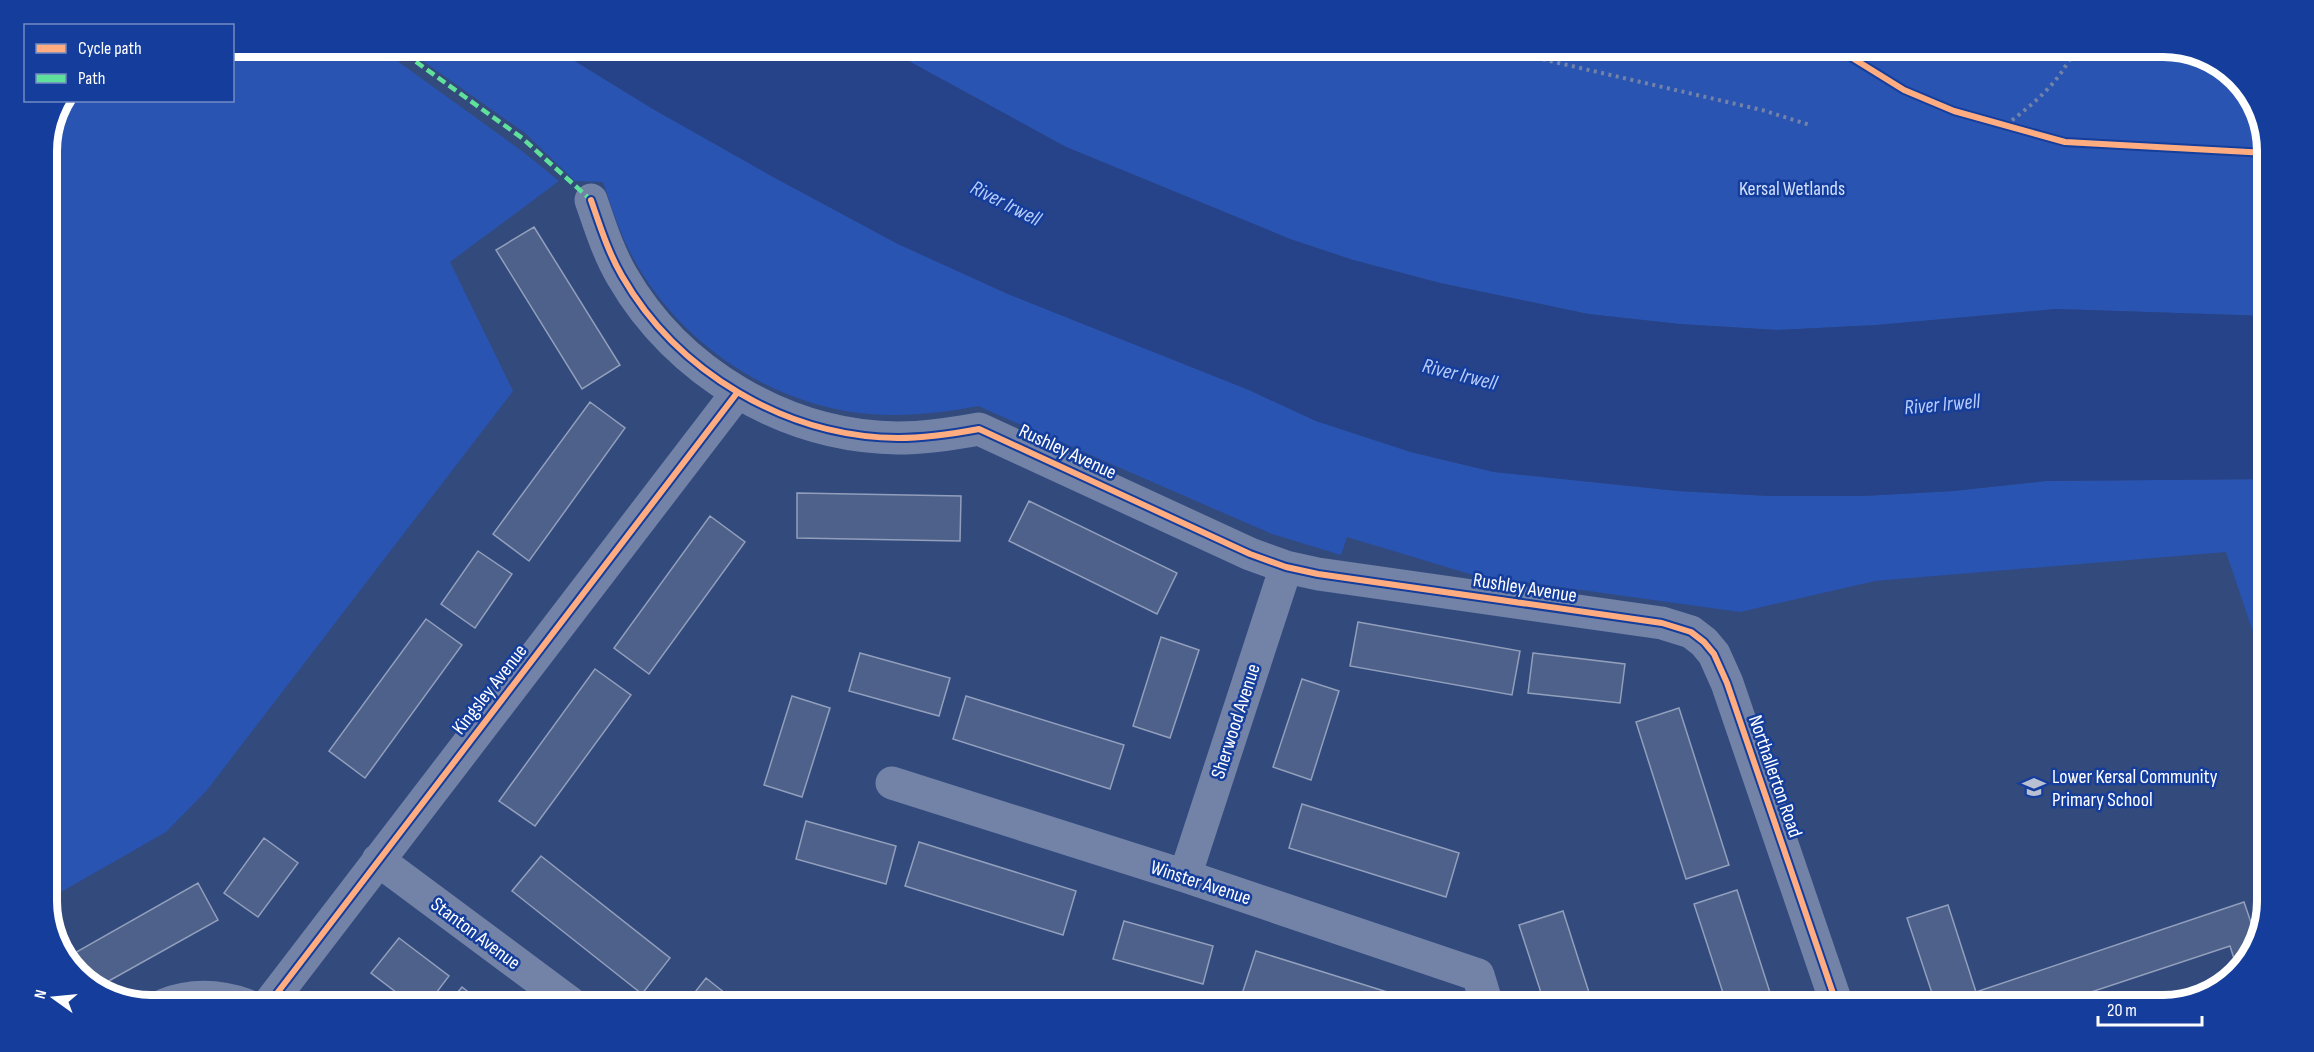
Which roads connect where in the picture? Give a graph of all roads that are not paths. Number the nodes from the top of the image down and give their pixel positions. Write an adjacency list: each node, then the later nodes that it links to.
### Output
1 (591, 200): 2 (street, Rushley Avenue)
2 (737, 393): 3 (street, Rushley Avenue); 6 (street, Kingsley Avenue)
3 (1286, 567): 4 (street, Rushley Avenue); 7 (street, Sherwood Avenue)
4 (1624, 619): 11 (street, Northallerton Road)
5 (892, 783): 7 (street, Winster Avenue)
6 (378, 860): 8 (street, Kingsley Avenue); 9 (street, Stanton Avenue)
7 (1185, 876): 10 (street, Winster Avenue)
8 (276, 995)
9 (560, 995)
10 (1484, 995)
11 (1834, 995)

